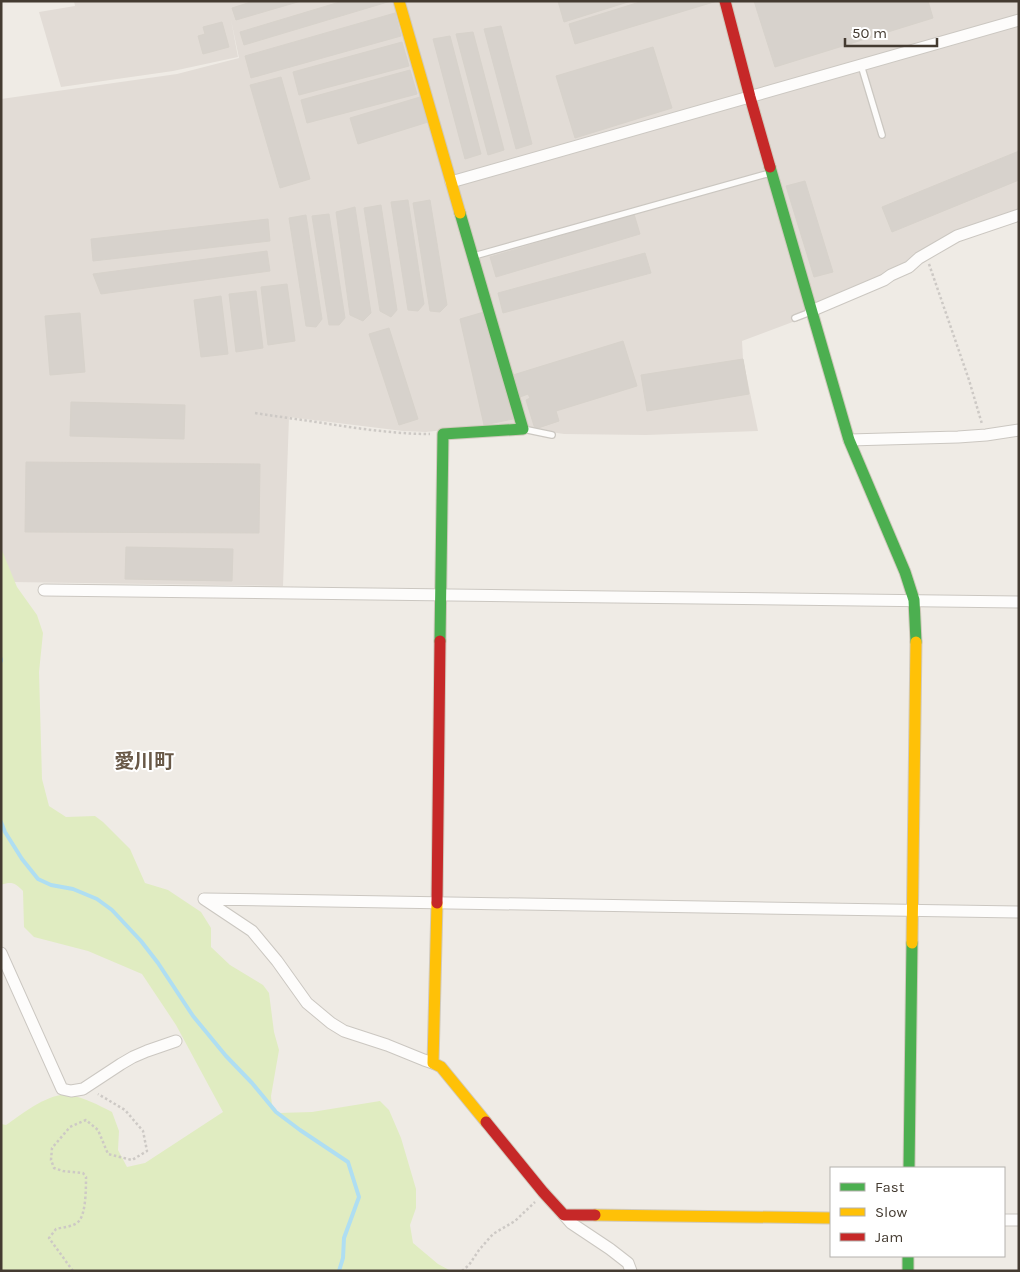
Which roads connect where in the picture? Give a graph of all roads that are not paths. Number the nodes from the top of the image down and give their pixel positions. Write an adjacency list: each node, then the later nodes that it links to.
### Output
1 (399, 1): 8 (street)
2 (725, 1): 5 (street)
3 (1019, 20): 4 (street)
4 (861, 65): 5 (street); 6 (lane)
5 (750, 96): 7 (street); 8 (street)
6 (882, 135)
7 (772, 173): 10 (lane); 11 (street)
8 (451, 182): 10 (street)
9 (1019, 215): 11 (street)
10 (473, 256): 13 (street)
11 (811, 311): 12 (lane); 16 (street)
12 (796, 318)
13 (523, 429): 15 (lane); 18 (street)
14 (1019, 430): 16 (street)
15 (552, 436)
16 (849, 440): 19 (street)
17 (44, 590): 18 (street)
18 (441, 595): 19 (street); 21 (street)
19 (914, 600): 20 (street); 22 (street)
20 (1019, 602)
21 (437, 903): 22 (street); 26 (street); 26 (street)
22 (913, 911): 23 (street); 27 (street)
23 (1019, 912)
24 (1, 953): 25 (street)
25 (176, 1041)
26 (433, 1063): 28 (street)
27 (909, 1167)
28 (564, 1215): 29 (street); 33 (street)
29 (830, 1218)
30 (1005, 1220): 31 (street)
31 (1019, 1220)
32 (908, 1257): 34 (street)
33 (631, 1271)
34 (908, 1271)

